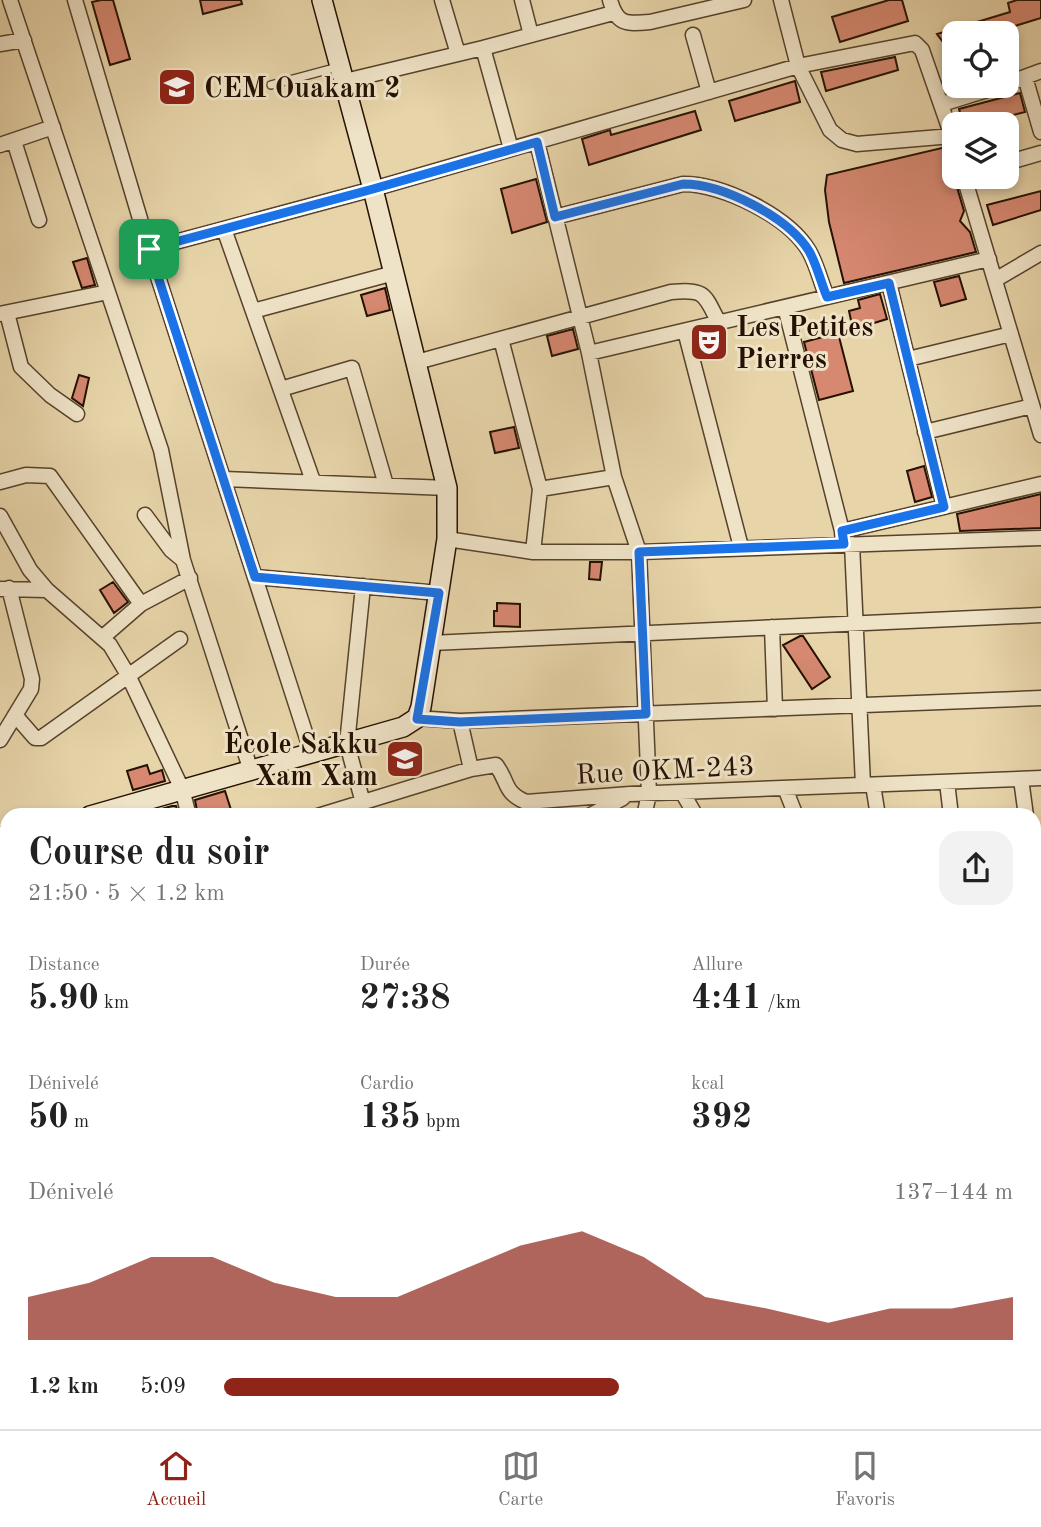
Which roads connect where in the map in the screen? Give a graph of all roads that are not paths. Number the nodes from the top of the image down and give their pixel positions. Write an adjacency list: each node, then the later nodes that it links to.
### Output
1 (10, 0): 12 (street)
2 (75, 0): 39 (street)
3 (322, 0): 18 (street)
4 (442, 0): 15 (street)
5 (522, 0): 10 (street)
6 (744, 0): 8 (street)
7 (781, 0): 16 (street)
8 (695, 6): 9 (street)
9 (612, 7): 10 (street)
10 (531, 35): 14 (street)
11 (693, 35): 22 (street)
12 (24, 40): 13 (street); 26 (street)
13 (0, 44)
14 (483, 48): 15 (street); 31 (street)
15 (458, 54): 18 (street)
16 (798, 66): 22 (street); 24 (street); 28 (street)
17 (1041, 71): 19 (street)
18 (343, 74): 21 (lane); 34 (street)
19 (1025, 78): 20 (street); 27 (street)
20 (1019, 80)
21 (271, 85)
22 (709, 92): 29 (street)
23 (962, 98): 24 (street)
24 (943, 104): 25 (street)
25 (945, 112)
26 (53, 127): 30 (street); 45 (street)
27 (1041, 132)
28 (942, 140)
29 (537, 142): 31 (street); 36 (street)
30 (7, 143): 37 (street)
31 (511, 149): 34 (street)
32 (1041, 153): 33 (street)
33 (1019, 159)
34 (373, 189): 38 (street); 42 (street)
35 (968, 189): 41 (street)
36 (555, 217): 46 (street); 50 (street)
37 (39, 220)
38 (225, 229): 39 (street); 48 (street)
39 (149, 249): 64 (street)
40 (1041, 253): 43 (street)
41 (989, 259): 43 (street); 44 (street)
42 (394, 273): 48 (street); 57 (street)
43 (995, 280): 53 (street)
44 (889, 283): 46 (street); 56 (street)
45 (108, 292): 49 (street); 80 (street)
46 (827, 297): 47 (street)
47 (785, 307): 51 (street); 76 (street)
48 (253, 311): 58 (street)
49 (3, 314): 60 (street)
50 (580, 317): 51 (street); 54 (street); 55 (street)
51 (719, 323): 52 (street)
52 (685, 331): 55 (street); 77 (street)
53 (1011, 334): 56 (street); 59 (street)
54 (500, 339): 57 (street); 70 (street)
55 (589, 353): 63 (street)
56 (908, 359): 61 (street)
57 (416, 362): 69 (street)
58 (281, 389): 65 (street); 68 (street)
59 (1032, 406): 61 (street); 62 (street)
60 (78, 414)
61 (925, 432): 71 (street)
62 (1041, 435)
63 (614, 477): 70 (street); 79 (street)
64 (224, 478): 65 (street); 81 (street)
65 (313, 481): 68 (street)
66 (0, 482): 87 (street)
67 (1041, 484): 71 (street)
68 (386, 485): 69 (street)
69 (447, 488): 75 (street)
70 (540, 489): 78 (street)
71 (944, 507): 76 (street)
72 (145, 515): 80 (street)
73 (0, 516): 85 (street)
74 (1041, 538): 76 (street)
75 (447, 539): 78 (street); 86 (street)
76 (846, 540): 77 (street); 89 (street)
77 (741, 547): 79 (street)
78 (533, 552): 79 (street)
79 (639, 552): 91 (street)
80 (183, 560): 82 (street)
81 (255, 577): 83 (street); 105 (street)
82 (190, 578): 87 (street); 107 (street)
83 (363, 586): 86 (street); 104 (street)
84 (4, 588): 85 (street); 100 (street)
85 (47, 590): 92 (street)
86 (439, 593): 94 (street)
87 (141, 604): 92 (street)
88 (1041, 615): 89 (street)
89 (855, 623): 90 (street); 97 (street)
90 (772, 627): 91 (street); 98 (street)
91 (642, 633): 94 (street); 99 (street)
92 (103, 637): 95 (street)
93 (180, 639): 95 (street)
94 (431, 642): 101 (street)
95 (128, 675): 100 (street); 113 (street)
96 (1041, 698): 97 (street)
97 (859, 705): 98 (street); 111 (street)
98 (775, 709): 99 (street)
99 (646, 714): 102 (street); 116 (street)
100 (15, 715): 103 (street)
101 (417, 719): 102 (street); 104 (street)
102 (460, 722): 106 (street)
103 (0, 740)
104 (347, 744): 105 (street); 117 (street)
105 (312, 754): 107 (street)
106 (471, 769): 115 (street, Rue OKM-243); 117 (street, Rue OKM-243)
107 (251, 771): 113 (street)
108 (1041, 778): 109 (street, Rue OKM-243)
109 (1021, 779): 110 (street, Rue OKM-243); 127 (street)
110 (947, 782): 111 (street, Rue OKM-243); 126 (street)
111 (868, 785): 112 (street, Rue OKM-243); 125 (street)
112 (785, 788): 114 (street, Rue OKM-243); 124 (street)
113 (182, 789): 118 (street); 119 (street)
114 (682, 792): 116 (street, Rue OKM-243); 123 (street)
115 (630, 794): 116 (street, Rue OKM-243); 121 (street)
116 (649, 794): 122 (street)
117 (363, 803): 120 (street, Rue OKM-243)
118 (117, 808)
119 (187, 808)
120 (346, 808)
121 (604, 808)
122 (646, 808)
123 (691, 808)
124 (793, 808)
125 (875, 808)
126 (950, 808)
127 (1025, 808)

